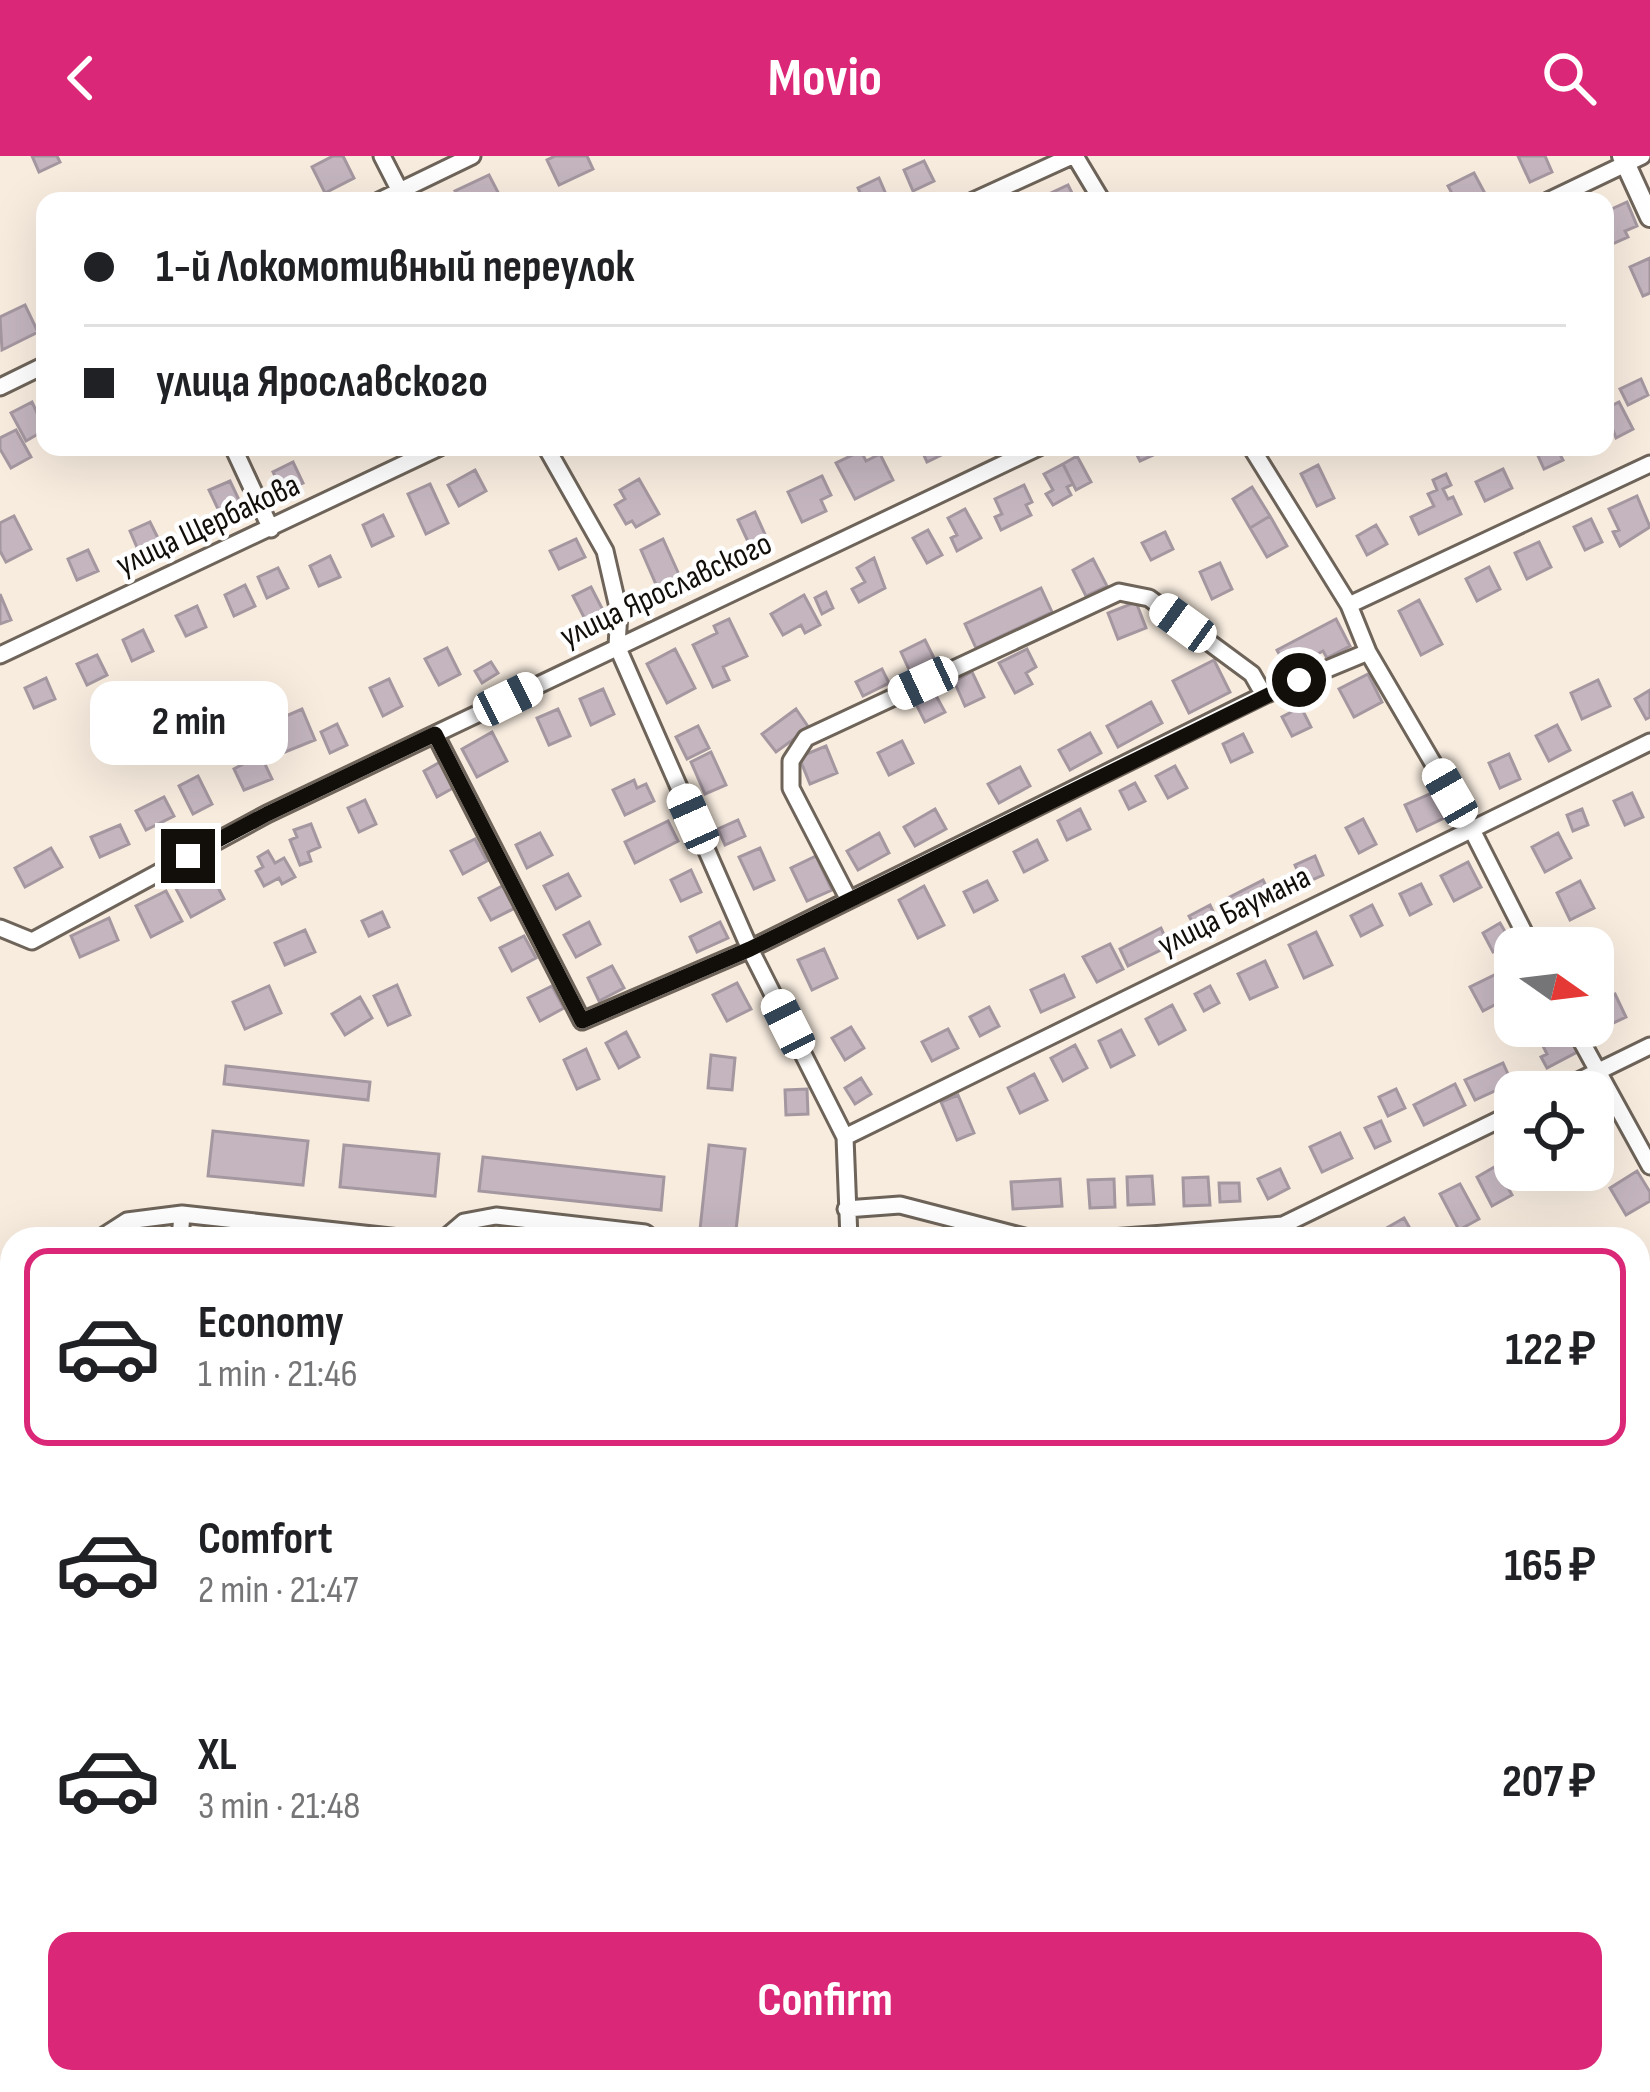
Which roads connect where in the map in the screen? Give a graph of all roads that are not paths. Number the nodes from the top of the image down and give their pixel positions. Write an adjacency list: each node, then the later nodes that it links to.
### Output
1 (382, 156): 5 (street)
2 (472, 156): 6 (street)
3 (1074, 156): 7 (street); 8 (street)
4 (1629, 158): 9 (street); 10 (street)
5 (400, 192)
6 (409, 192)
7 (994, 192)
8 (1096, 192)
9 (1565, 192)
10 (1650, 217)
11 (36, 369): 12 (street)
12 (0, 387)
13 (237, 456): 19 (street)
14 (421, 456): 19 (street, улица Щербакова)
15 (551, 456): 21 (street)
16 (1020, 456): 21 (street, улица Ярославского)
17 (1257, 456): 20 (street)
18 (1650, 464): 20 (street)
19 (271, 529): 23 (street, улица Щербакова)
20 (1348, 605): 22 (street)
21 (616, 646): 25 (street, улица Ярославского); 31 (street)
22 (1368, 652): 24 (street); 27 (street)
23 (0, 655)
24 (1264, 695): 28 (street); 28 (street)
25 (435, 734): 30 (street, улица Ярославского); 31 (street)
26 (1650, 742): 27 (street, улица Баумана)
27 (1471, 828): 29 (street); 36 (street, улица Баумана)
28 (849, 900): 31 (street)
29 (1521, 927)
30 (0, 928)
31 (750, 949): 36 (street)
32 (1650, 1046): 33 (street)
33 (1598, 1071)
34 (1614, 1103): 37 (street)
35 (1494, 1123): 47 (street)
36 (845, 1137): 38 (street)
37 (1650, 1166)
38 (846, 1209): 45 (street); 46 (street)
39 (182, 1214): 40 (street); 41 (street); 42 (street)
40 (118, 1227)
41 (180, 1227)
42 (300, 1227)
43 (458, 1227): 44 (street)
44 (592, 1227)
45 (848, 1227)
46 (985, 1227)
47 (1296, 1227)

